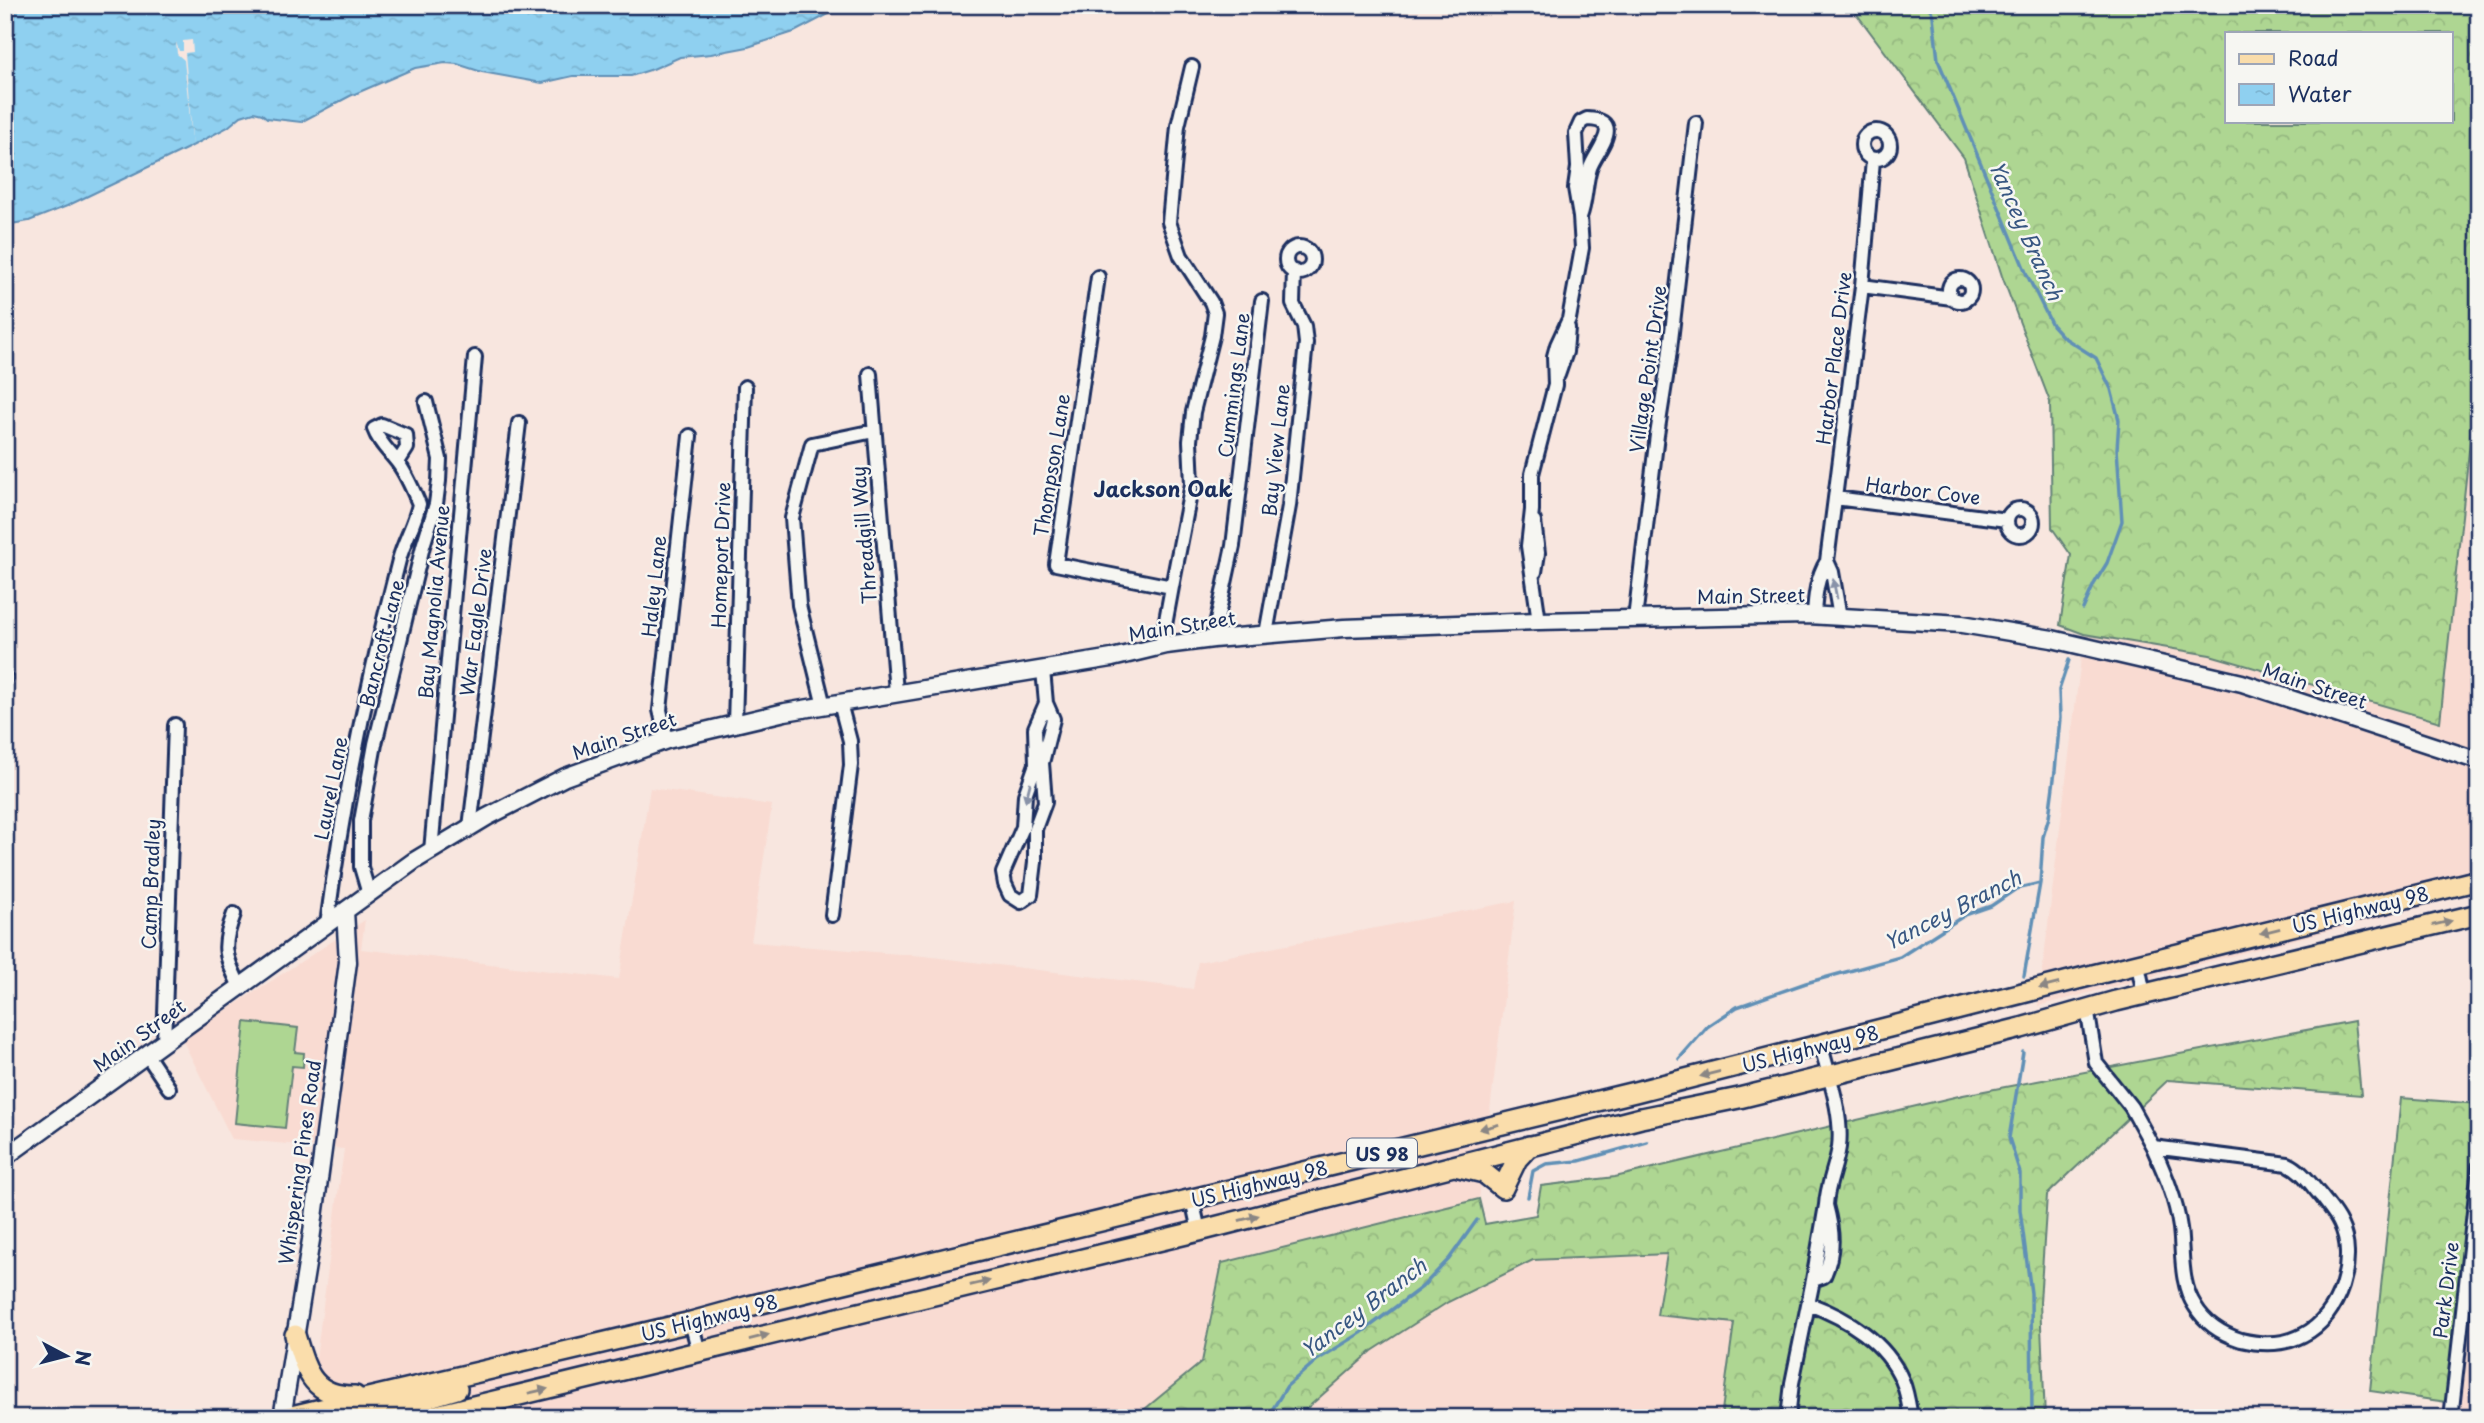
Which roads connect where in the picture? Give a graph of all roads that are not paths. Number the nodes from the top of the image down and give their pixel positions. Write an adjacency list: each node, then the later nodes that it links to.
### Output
1 (1192, 67): 21 (street)
2 (1696, 123): 24 (street, Village Point Drive)
3 (1873, 160): 7 (street, Harbor Place Drive)
4 (1580, 217): 4 (street); 25 (street)
5 (1294, 271): 26 (street, Bay View Lane)
6 (1098, 277): 21 (street, Thompson Lane)
7 (1862, 286): 8 (street); 18 (street, Harbor Place Drive)
8 (1952, 298)
9 (1262, 301): 27 (street, Cummings Lane)
10 (475, 357): 39 (street, Bay Magnolia Avenue)
11 (870, 374): 15 (street, Threadgill Way)
12 (745, 387): 32 (street, Homeport Drive)
13 (426, 402): 41 (street, Bancroft Lane)
14 (519, 423): 37 (street, War Eagle Drive)
15 (874, 431): 30 (street, Threadgill Way); 31 (street)
16 (690, 436): 34 (street, Haley Lane)
17 (398, 463): 46 (street, Laurel Lane)
18 (1835, 498): 19 (street, Harbor Cove); 20 (street, Harbor Place Drive)
19 (2007, 520)
20 (1827, 561): 22 (street, Harbor Place Drive); 23 (street, Harbor Place Drive, one-way to 20)
21 (1172, 587): 28 (street)
22 (1814, 615): 23 (main road, Main Street); 24 (main road, Main Street)
23 (1840, 617): 35 (main road, Main Street)
24 (1635, 620): 25 (main road, Main Street)
25 (1539, 621): 26 (main road, Main Street)
26 (1266, 634): 27 (main road, Main Street)
27 (1213, 639): 28 (main road, Main Street)
28 (1161, 647): 29 (main road, Main Street)
29 (1043, 670): 30 (main road, Main Street); 36 (street)
30 (896, 692): 31 (main road, Main Street)
31 (832, 705): 32 (main road, Main Street); 45 (street)
32 (735, 724): 34 (main road, Main Street)
33 (175, 725): 51 (street, Camp Bradley)
34 (667, 740): 37 (main road, Main Street)
35 (2479, 761)
36 (1039, 764): 38 (street, one-way to 38); 38 (street)
37 (470, 827): 39 (main road, Main Street)
38 (1029, 828): 38 (street)
39 (431, 851): 41 (main road, Main Street)
40 (2479, 880): 47 (main road, US Highway 98 / US 98, one-way to 47)
41 (369, 894): 42 (main road, Main Street)
42 (345, 911): 46 (main road, Main Street); 65 (main road, Whispering Pines Road)
43 (234, 914): 48 (street)
44 (2479, 914): 49 (main road, US Highway 98 / US 98, one-way to 44)
45 (832, 915)
46 (327, 924): 48 (main road, Main Street)
47 (2138, 965): 49 (street); 52 (main road, US Highway 98 / US 98, one-way to 52)
48 (240, 986): 51 (main road, Main Street)
49 (2144, 994): 50 (main road, US Highway 98 / US 98)
50 (2087, 1009): 54 (main road, US Highway 98 / US 98); 57 (street)
51 (164, 1043): 53 (main road, Main Street)
52 (1821, 1046): 54 (street); 61 (main road, US Highway 98 / US 98, one-way to 61)
53 (147, 1055): 55 (street); 58 (main road, Main Street)
54 (1828, 1075): 56 (main road, US Highway 98 / US 98); 63 (street)
55 (169, 1088)
56 (1529, 1146): 59 (main road, US Highway 98 / US 98); 59 (main road)
57 (2154, 1147): 57 (street)
58 (5, 1157)
59 (1453, 1165): 62 (main road, US Highway 98 / US 98, one-way to 59)
60 (2479, 1167): 74 (street, Park Drive)
61 (1192, 1199): 62 (street); 64 (main road, US Highway 98 / US 98)
62 (1199, 1231): 66 (main road, US Highway 98 / US 98, one-way to 62)
63 (1809, 1304): 72 (street); 73 (street)
64 (691, 1322): 66 (street); 67 (main road, US Highway 98 / US 98)
65 (295, 1335): 68 (main road); 69 (main road, Whispering Pines Road)
66 (699, 1352): 71 (main road, US Highway 98 / US 98, one-way to 66)
67 (536, 1358): 68 (main road, US Highway 98 / US 98); 70 (main road)
68 (377, 1396): 69 (main road, US Highway 98 / US 98)
69 (282, 1418)
70 (352, 1418)
71 (424, 1418)
72 (1787, 1418)
73 (1911, 1418)
74 (2451, 1418)

